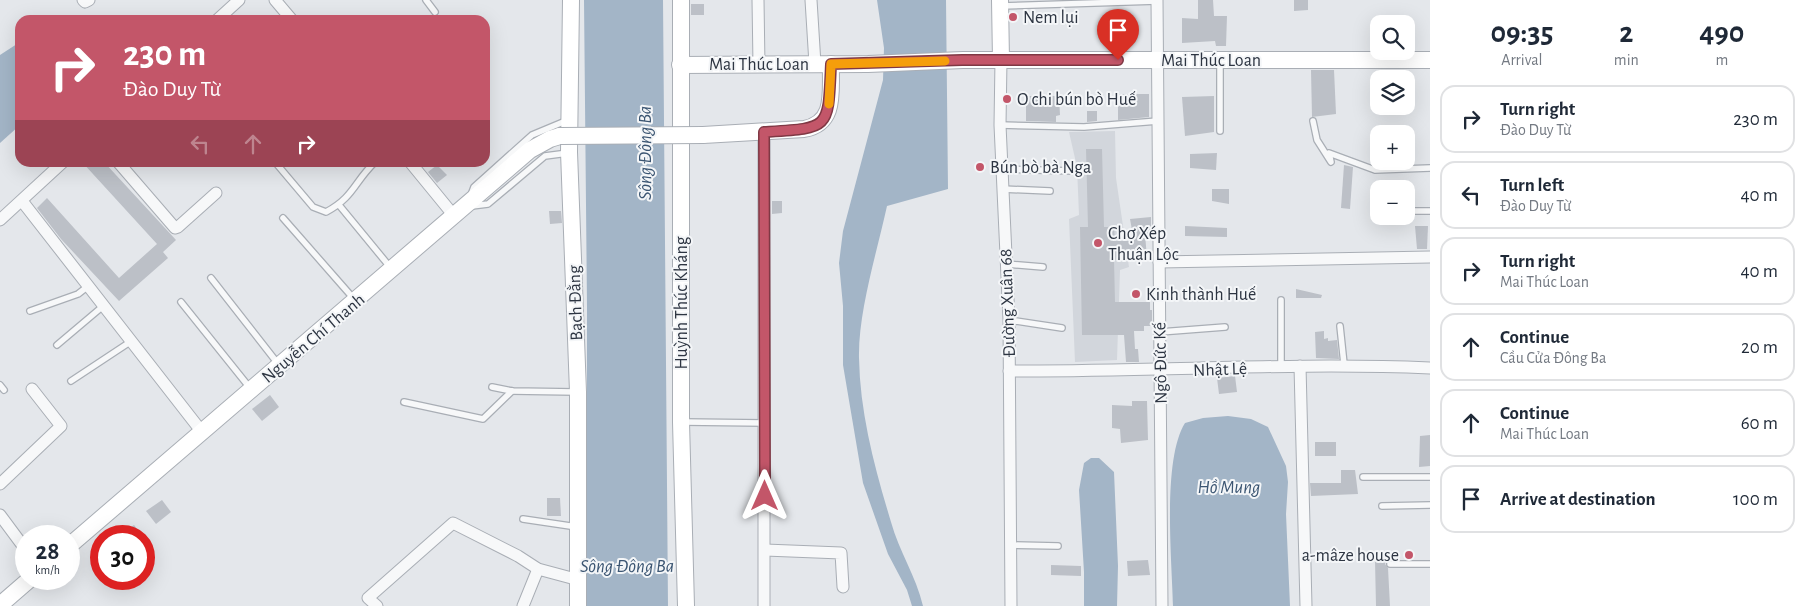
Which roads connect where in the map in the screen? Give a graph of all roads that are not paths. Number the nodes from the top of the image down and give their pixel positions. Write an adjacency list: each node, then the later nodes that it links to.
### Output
1 (83, 0): 2 (street)
2 (90, 0)
3 (239, 0): 13 (street)
4 (275, 0): 14 (street)
5 (426, 0): 12 (lane)
6 (571, 0): 22 (street, Bạch Đằng)
7 (681, 0): 20 (street, Huỳnh Thúc Kháng)
8 (758, 0): 21 (street)
9 (811, 0): 19 (street)
10 (1157, 0): 11 (lane); 16 (street, Ngô Đức Kế)
11 (1000, 3): 15 (street, Đường Xuân 68)
12 (435, 12)
13 (222, 15)
14 (288, 15)
15 (1001, 60): 16 (street, Mai Thúc Loan); 19 (street, Mai Thúc Loan); 25 (street, Đường Xuân 68)
16 (1157, 60): 17 (street, Mai Thúc Loan); 23 (street, Ngô Đức Kế)
17 (1220, 60): 18 (street, Mai Thúc Loan); 26 (lane)
18 (1430, 60)
19 (823, 64): 21 (street, Mai Thúc Loan); 27 (street)
20 (680, 65): 21 (street, Mai Thúc Loan); 80 (street, Huỳnh Thúc Kháng)
21 (759, 65)
22 (570, 119): 28 (street, Bạch Đằng); 44 (lane)
23 (1158, 121): 25 (lane); 48 (street, Ngô Đức Kế)
24 (1313, 121): 34 (lane)
25 (1000, 125): 35 (street, Đường Xuân 68)
26 (1220, 131)
27 (764, 132): 44 (street, Nguyễn Chí Thanh, bridge); 81 (street)
28 (569, 152): 44 (lane); 78 (street, Bạch Đằng)
29 (58, 167): 40 (street)
30 (122, 167): 39 (street)
31 (279, 167): 41 (lane)
32 (370, 167): 41 (lane)
33 (415, 167): 44 (street)
34 (1430, 168)
35 (1001, 169): 36 (lane); 37 (street, Đường Xuân 68)
36 (1074, 171)
37 (1002, 189): 38 (lane); 49 (street, Đường Xuân 68)
38 (1050, 191)
39 (216, 193)
40 (22, 202): 46 (street); 53 (street)
41 (339, 205): 51 (lane)
42 (1415, 211): 43 (lane)
43 (1430, 211)
44 (461, 212): 51 (street, Nguyễn Chí Thanh)
45 (283, 218): 55 (lane)
46 (0, 220)
47 (1430, 257): 48 (street)
48 (1159, 262): 63 (street, Ngô Đức Kế)
49 (1006, 264): 50 (lane); 59 (street, Đường Xuân 68)
50 (1044, 267)
51 (392, 270): 55 (street, Nguyễn Chí Thanh)
52 (211, 278): 67 (lane)
53 (87, 286): 57 (street); 58 (lane)
54 (1281, 300): 68 (lane)
55 (356, 301): 67 (street, Nguyễn Chí Thanh)
56 (181, 302): 76 (lane)
57 (102, 307): 64 (street); 65 (lane)
58 (30, 311)
59 (1008, 320): 62 (lane); 71 (street, Đường Xuân 68)
60 (1340, 326): 66 (lane)
61 (1225, 327): 63 (lane)
62 (1062, 328)
63 (1160, 332): 72 (street, Ngô Đức Kế)
64 (130, 342): 73 (lane); 82 (street)
65 (57, 345)
66 (1344, 364): 69 (street, Nhật Lệ); 70 (street, Nhật Lệ)
67 (280, 366): 76 (street, Nguyễn Chí Thanh)
68 (1281, 366): 69 (street, Nhật Lệ); 72 (street, Nhật Lệ)
69 (1300, 366): 110 (street)
70 (1430, 368)
71 (1010, 371): 72 (street, Nhật Lệ); 93 (street, Đường Xuân 68)
72 (1160, 371): 109 (street, Ngô Đức Kế)
73 (71, 381)
74 (492, 387): 77 (lane)
75 (32, 390): 85 (street)
76 (252, 390): 82 (street, Nguyễn Chí Thanh)
77 (512, 391): 78 (lane); 79 (lane)
78 (578, 392): 90 (street, Bạch Đằng)
79 (404, 402)
80 (682, 422): 81 (lane); 106 (street, Huỳnh Thúc Kháng)
81 (764, 424): 95 (street)
82 (202, 432): 92 (street, Nguyễn Chí Thanh)
83 (1430, 476): 84 (lane)
84 (1363, 477)
85 (0, 484)
86 (1430, 505): 87 (lane)
87 (1382, 506)
88 (0, 514): 91 (street)
89 (523, 519): 90 (lane)
90 (579, 527): 99 (street, Bạch Đằng)
91 (15, 535)
92 (80, 537)
93 (1010, 545): 94 (lane); 108 (street, Đường Xuân 68)
94 (1058, 546)
95 (765, 550): 100 (street); 107 (street)
96 (1390, 564): 97 (lane)
97 (1430, 564)
98 (538, 569): 99 (street); 103 (street); 104 (street)
99 (579, 580): 105 (street, Bạch Đằng)
100 (843, 587)
101 (17, 590): 102 (street)
102 (0, 605)
103 (376, 606)
104 (523, 606)
105 (578, 606)
106 (686, 606)
107 (764, 606)
108 (1011, 606)
109 (1162, 606)
110 (1306, 606)

